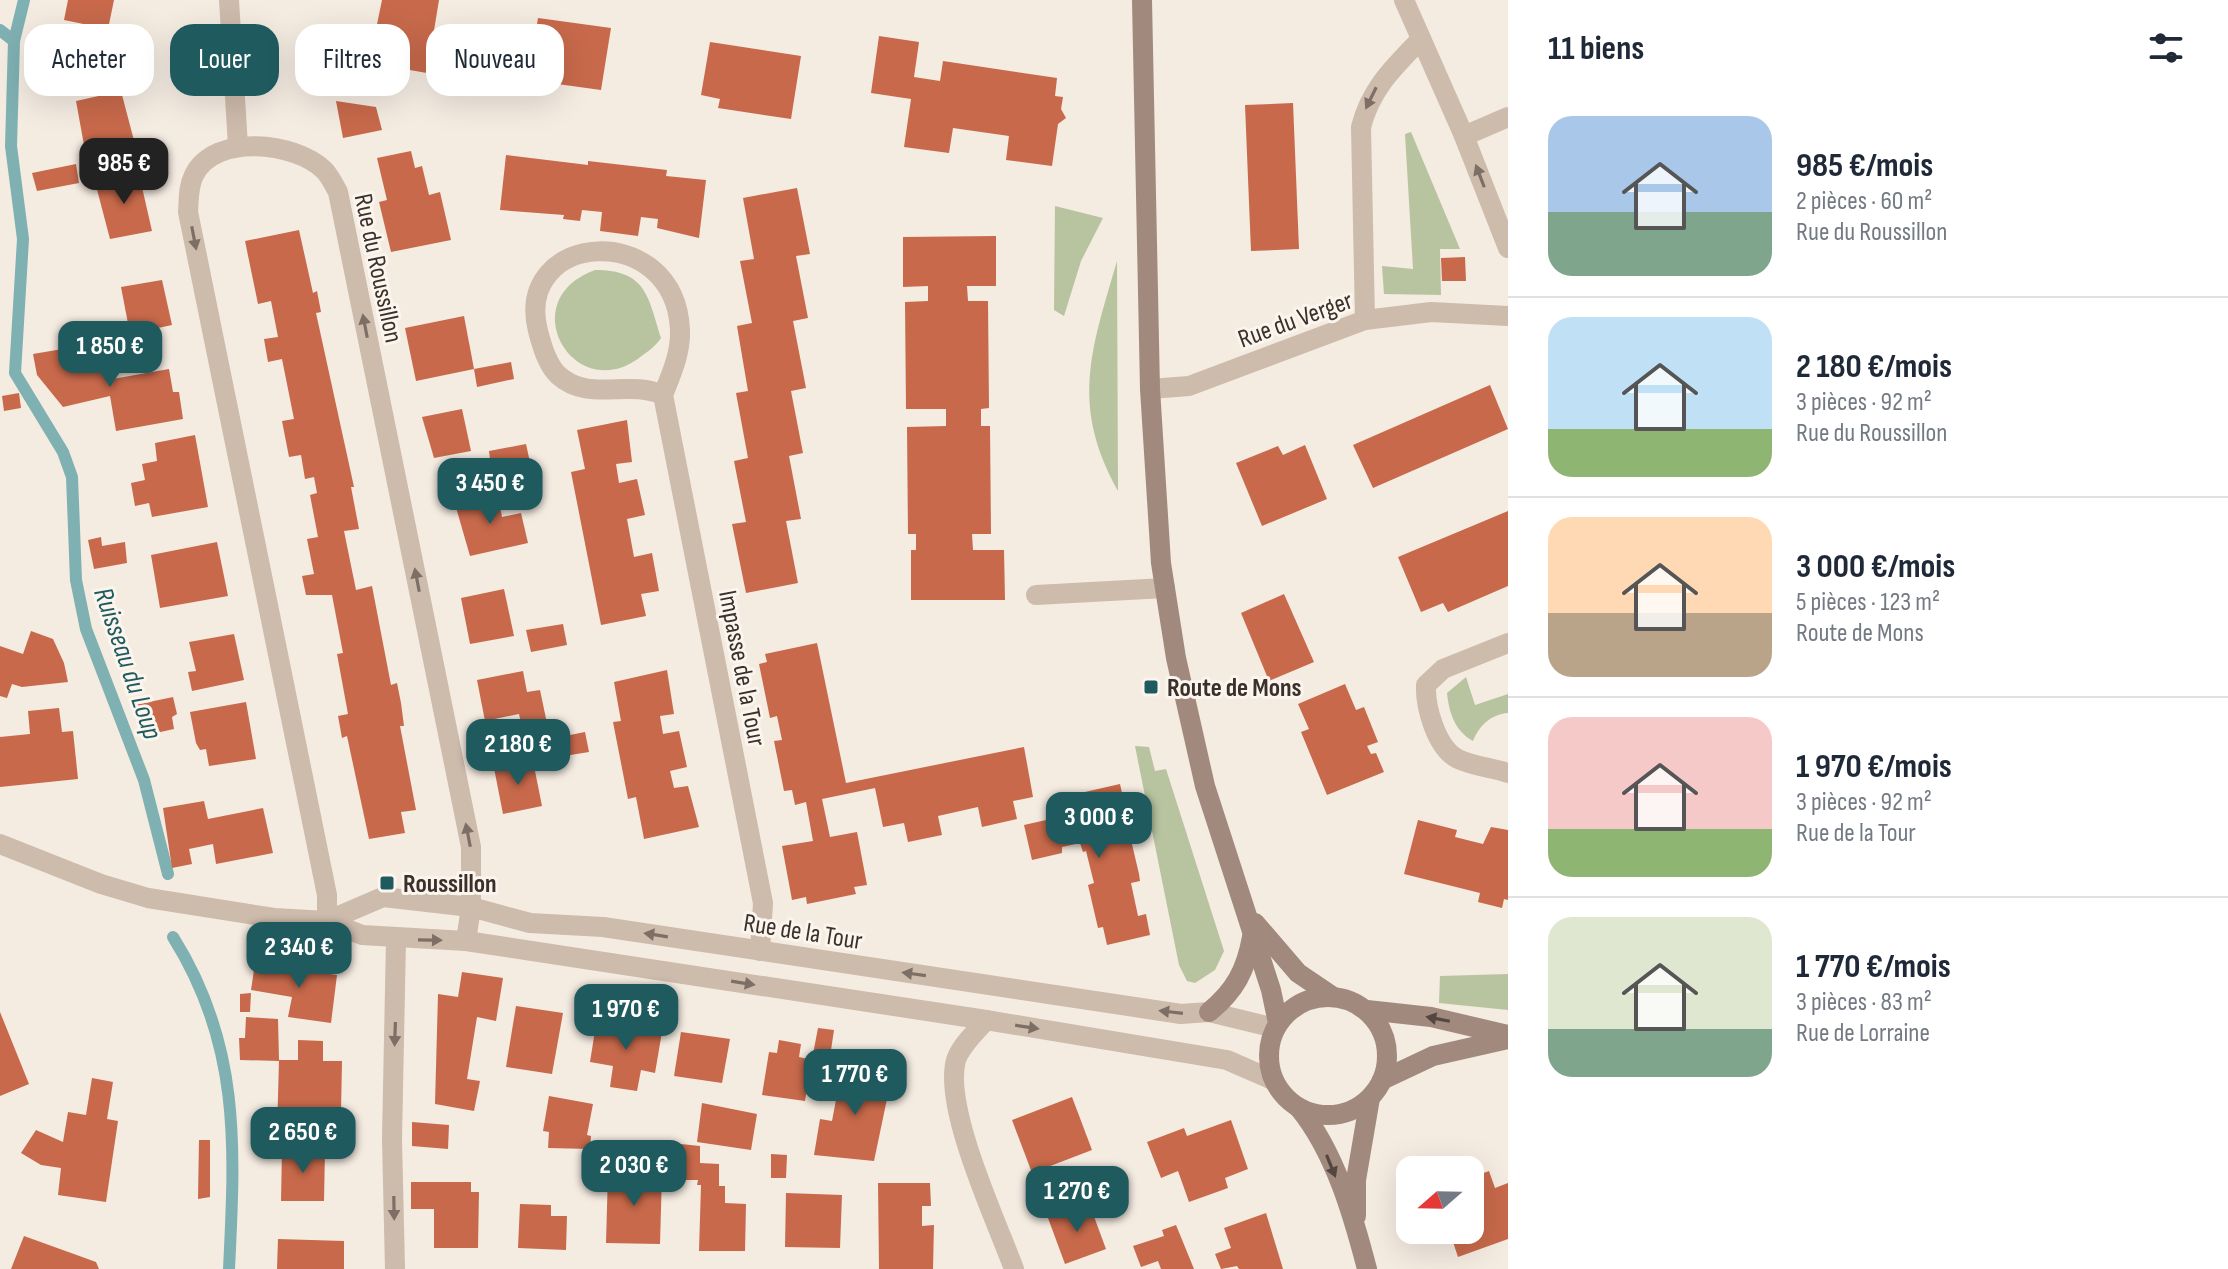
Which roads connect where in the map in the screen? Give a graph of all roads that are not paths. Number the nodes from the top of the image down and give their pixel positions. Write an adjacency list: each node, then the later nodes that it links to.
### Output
1 (229, 0): 7 (street)
2 (1142, 0): 11 (main road)
3 (1404, 0): 4 (street)
4 (1421, 39): 6 (street); 10 (street, one-way to 10)
5 (1508, 117): 6 (street)
6 (1464, 136): 8 (street, one-way to 6)
7 (238, 146): 18 (street, Rue du Roussillon, one-way to 7); 20 (street, one-way to 20)
8 (1508, 248)
9 (1508, 316): 10 (street, Rue du Verger)
10 (1365, 320): 11 (street, Rue du Verger)
11 (1150, 389): 13 (main road)
12 (663, 395): 12 (street); 24 (street, Impasse de la Tour)
13 (1165, 588): 14 (street); 19 (main road)
14 (1036, 595)
15 (1508, 643): 16 (street)
16 (1508, 773)
17 (0, 844): 20 (street, Rue de la Tour)
18 (471, 907): 20 (street, Rue de la Tour); 23 (street, Rue du Roussillon); 24 (street, Rue de la Tour, one-way to 18)
19 (1245, 910): 21 (main road); 25 (main road)
20 (327, 921): 22 (street, Rue de la Tour)
21 (1253, 933): 27 (main road); 29 (main road)
22 (396, 939): 23 (street, Rue de la Tour, one-way to 23); 36 (street, one-way to 36)
23 (466, 941): 28 (street, Rue de la Tour, one-way to 28)
24 (760, 951): 27 (street, Rue de la Tour, one-way to 24)
25 (1332, 996): 26 (main road); 29 (main road)
26 (1367, 1010): 30 (main road, one-way to 26); 32 (main road)
27 (1209, 1012): 29 (street, Rue de la Tour)
28 (986, 1020): 31 (street, Rue de la Tour, one-way to 31); 37 (street)
29 (1276, 1026): 31 (main road)
30 (1508, 1037): 32 (main road)
31 (1273, 1080): 34 (main road)
32 (1382, 1080): 33 (main road)
33 (1370, 1098): 34 (main road); 35 (main road)
34 (1299, 1108): 35 (main road, one-way to 35)
35 (1356, 1228): 38 (main road)
36 (395, 1269)
37 (1014, 1269)
38 (1367, 1269)

